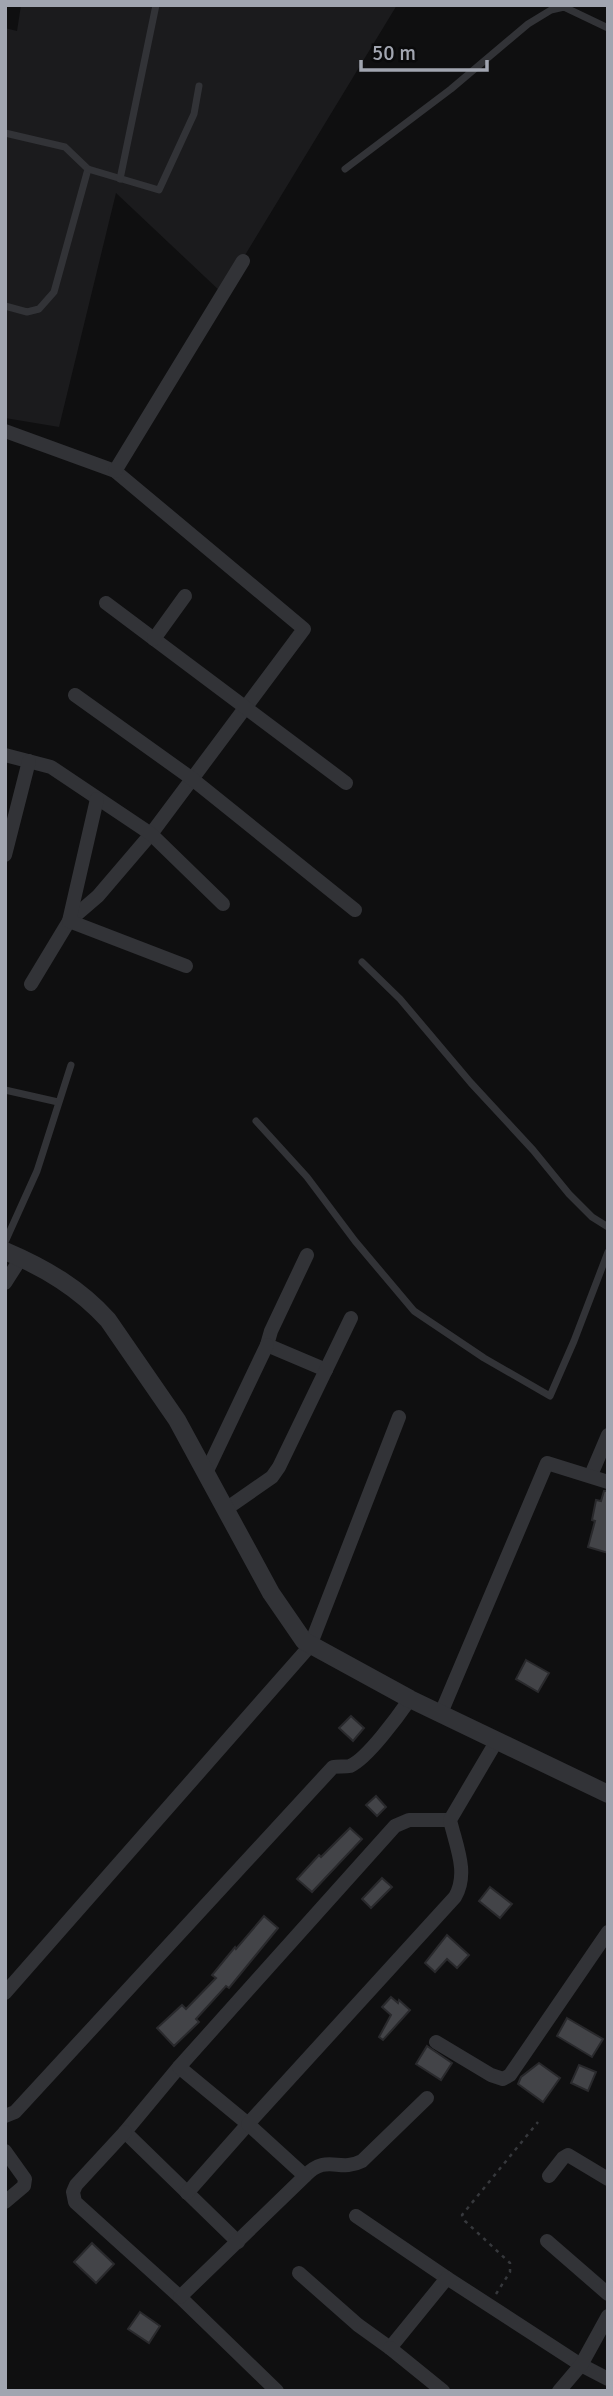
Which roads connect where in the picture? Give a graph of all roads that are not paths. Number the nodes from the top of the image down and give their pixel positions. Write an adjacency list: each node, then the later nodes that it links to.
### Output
1 (156, 5): 7 (lane)
2 (608, 28): 6 (lane)
3 (199, 86): 7 (lane)
4 (5, 133): 5 (lane)
5 (88, 169): 7 (lane); 9 (lane)
6 (345, 169)
7 (120, 179)
8 (243, 261): 11 (street)
9 (5, 306)
10 (5, 431): 11 (street)
11 (115, 471): 16 (street)
12 (185, 596): 14 (street)
13 (106, 603): 14 (street)
14 (154, 639): 16 (street)
15 (75, 695): 19 (street)
16 (244, 708): 19 (street); 20 (street)
17 (5, 755): 18 (street)
18 (29, 761): 21 (street); 22 (street)
19 (191, 778): 23 (street); 26 (street)
20 (346, 783)
21 (97, 799): 23 (street); 27 (street)
22 (8, 832): 24 (street)
23 (151, 834): 25 (street); 27 (street)
24 (5, 855)
25 (223, 904)
26 (355, 910)
27 (69, 921): 29 (street); 30 (street)
28 (362, 962): 35 (lane)
29 (186, 966)
30 (32, 984)
31 (71, 1065): 33 (lane)
32 (5, 1090): 33 (lane)
33 (58, 1102): 36 (lane)
34 (257, 1121): 37 (lane)
35 (608, 1227)
36 (5, 1242)
37 (608, 1252)
38 (13, 1254): 40 (street); 46 (street)
39 (307, 1255): 42 (street)
40 (5, 1283)
41 (351, 1318): 43 (street)
42 (267, 1345): 43 (street); 46 (street)
43 (326, 1370): 49 (street)
44 (399, 1417): 50 (street)
45 (608, 1435): 47 (street)
46 (206, 1473): 49 (street)
47 (591, 1475): 48 (street); 52 (street)
48 (608, 1482)
49 (226, 1509): 50 (street)
50 (310, 1646): 51 (street); 57 (street)
51 (410, 1699): 52 (street); 61 (street)
52 (441, 1713): 53 (street)
53 (496, 1742): 54 (street); 55 (street)
54 (608, 1794)
55 (450, 1820): 59 (street); 62 (street)
56 (608, 1932): 58 (street)
57 (5, 1993)
58 (436, 2042)
59 (179, 2067): 62 (street); 63 (street)
60 (427, 2098): 65 (street)
61 (5, 2116)
62 (248, 2124): 65 (street); 68 (street)
63 (125, 2132): 68 (street); 76 (street)
64 (5, 2151): 69 (street)
65 (305, 2176): 72 (street)
66 (549, 2176): 67 (street)
67 (608, 2179)
68 (187, 2193): 72 (street)
69 (5, 2202)
70 (356, 2216): 74 (street)
71 (547, 2241): 75 (street)
72 (238, 2242): 76 (street)
73 (299, 2273): 78 (street)
74 (447, 2277): 78 (street); 79 (street)
75 (608, 2294)
76 (180, 2297): 81 (street)
77 (608, 2316): 79 (street)
78 (390, 2348): 82 (street)
79 (581, 2365): 80 (street); 83 (street)
80 (608, 2379)
81 (276, 2391)
82 (443, 2391)
83 (559, 2391)

